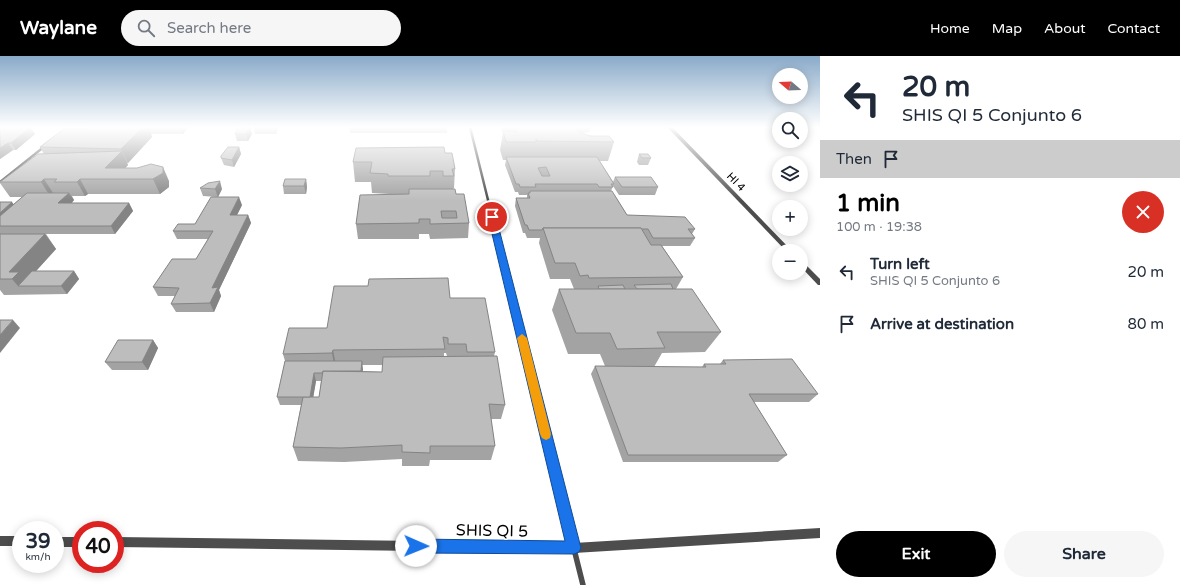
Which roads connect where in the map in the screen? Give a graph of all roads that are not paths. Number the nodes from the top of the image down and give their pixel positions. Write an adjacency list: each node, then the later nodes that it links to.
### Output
1 (38, 152): 4 (street)
2 (476, 152): 12 (street)
3 (693, 152): 5 (street, HI 4)
4 (0, 182)
5 (782, 244)
6 (808, 270): 7 (street)
7 (820, 283)
8 (820, 533): 12 (street, SHIS QI 5)
9 (0, 541): 10 (street)
10 (12, 541)
11 (124, 542): 12 (street, SHIS QI 5)
12 (574, 548): 13 (street)
13 (583, 585)

